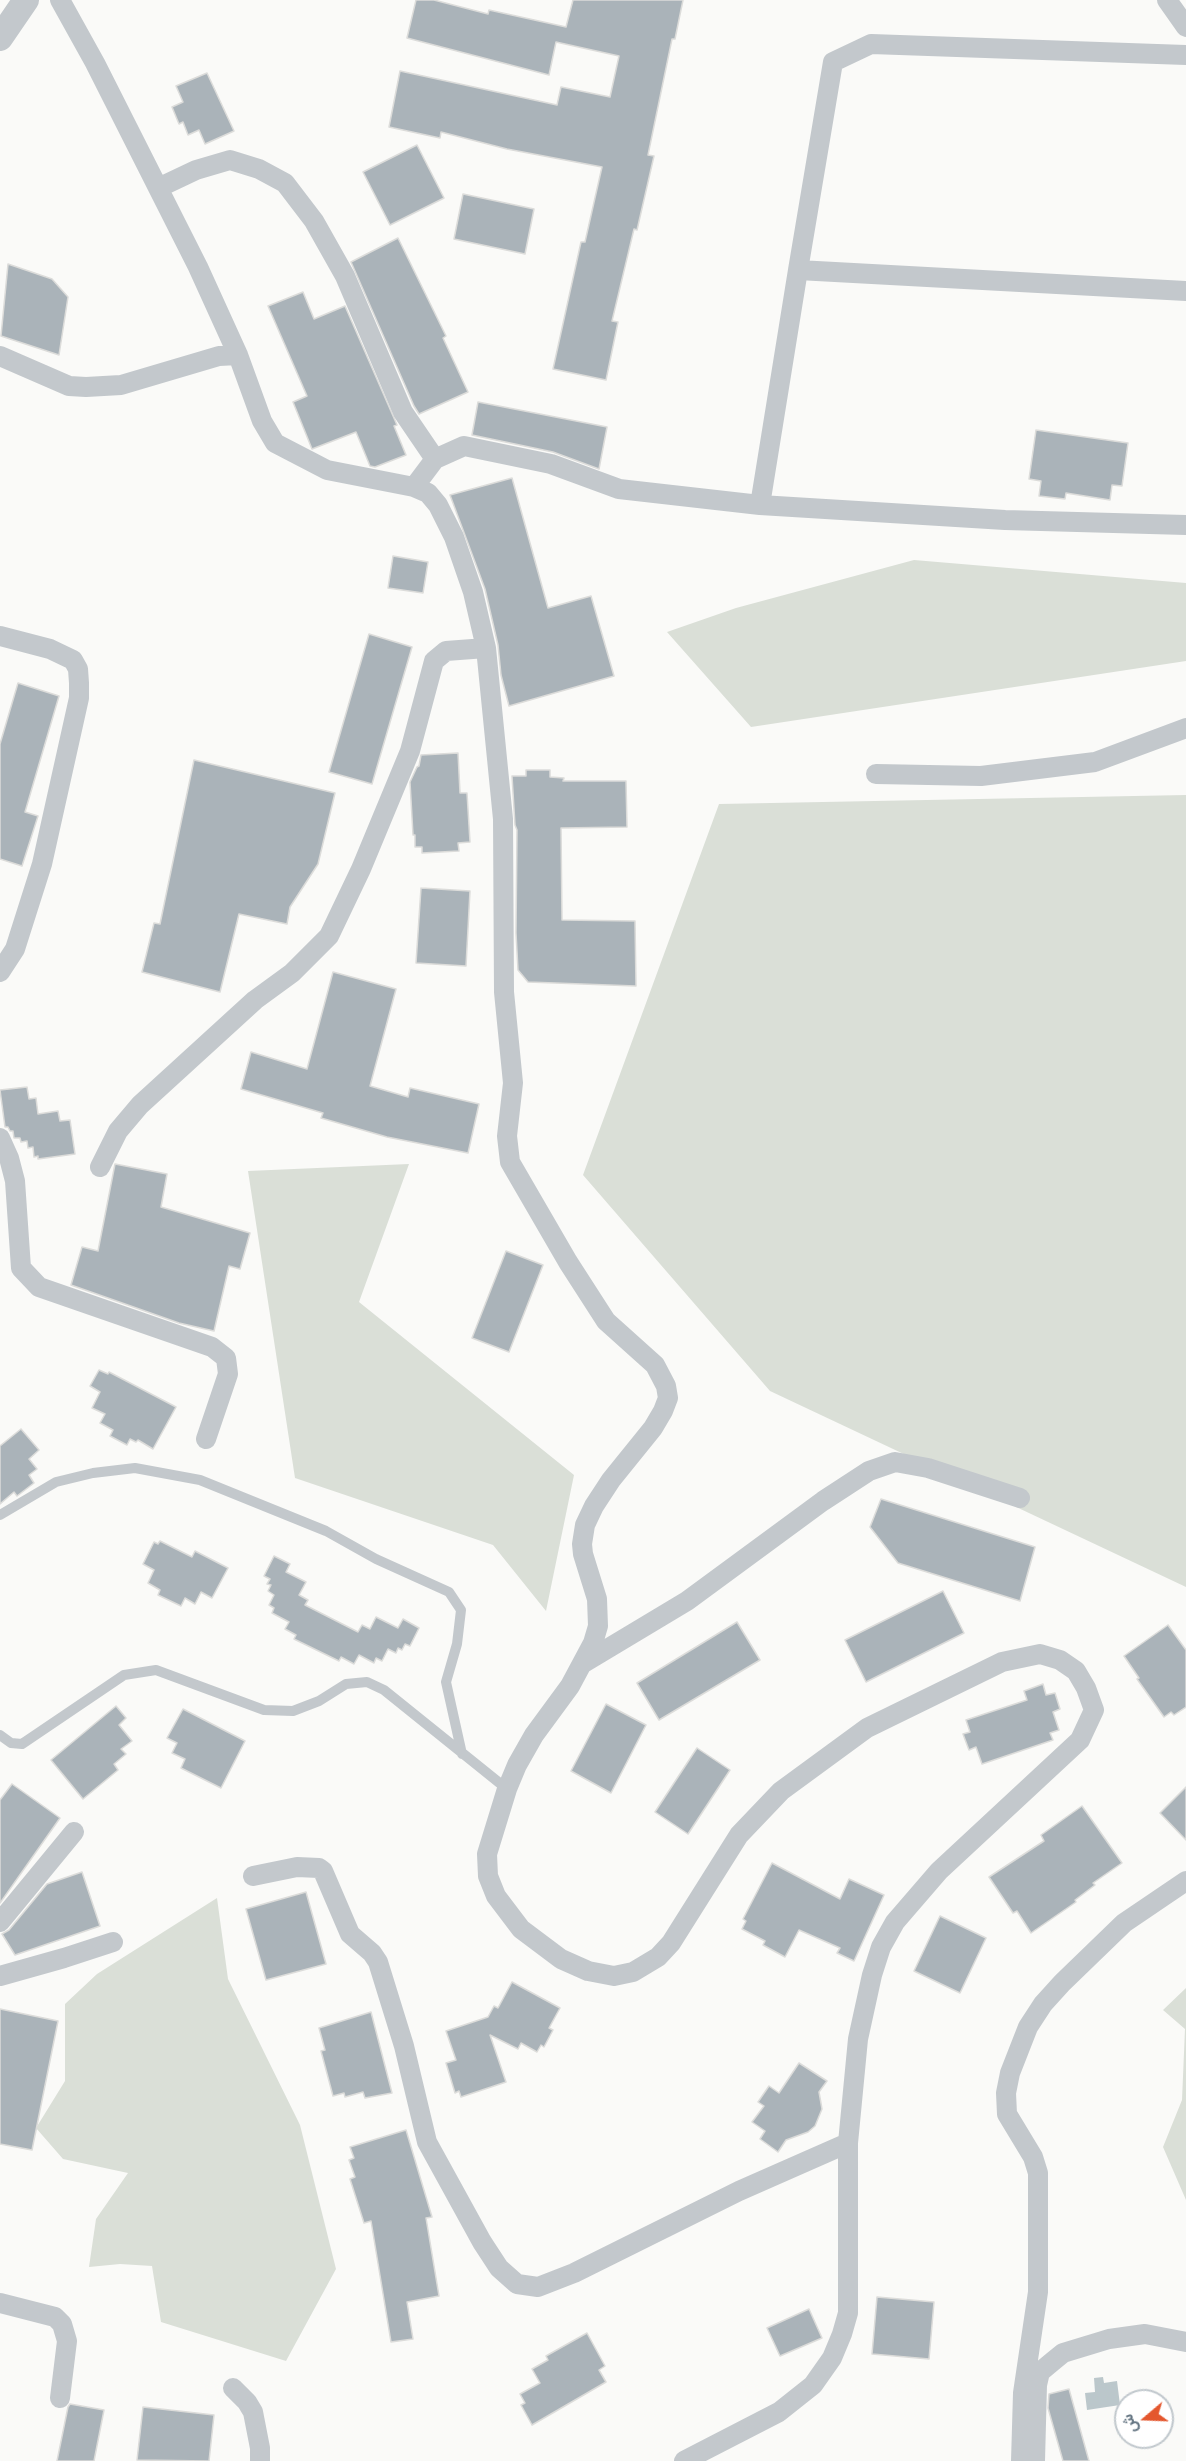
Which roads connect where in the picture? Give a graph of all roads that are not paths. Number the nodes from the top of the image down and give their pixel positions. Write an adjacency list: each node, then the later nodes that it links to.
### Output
1 (26, 0): 5 (street)
2 (60, 0): 7 (street)
3 (1167, 0): 4 (street)
4 (1186, 27)
5 (0, 38)
6 (1186, 55): 8 (street)
7 (158, 188): 10 (street); 12 (street)
8 (798, 270): 9 (street); 14 (street)
9 (1186, 291)
10 (238, 355): 11 (street); 13 (street)
11 (0, 356)
12 (435, 459): 13 (street); 14 (street)
13 (414, 487): 17 (street)
14 (760, 505): 15 (street)
15 (1186, 525)
16 (0, 636): 20 (street)
17 (486, 648): 22 (street); 26 (street)
18 (1186, 728): 19 (street)
19 (876, 774)
20 (0, 972)
21 (0, 1138): 23 (street)
22 (100, 1167)
23 (206, 1438)
24 (1020, 1498): 26 (street)
25 (0, 1515): 28 (lane)
26 (582, 1664): 29 (street)
27 (0, 1735): 28 (lane)
28 (462, 1754): 29 (lane)
29 (507, 1789): 36 (street)
30 (74, 1832): 33 (street)
31 (253, 1876): 36 (street)
32 (1186, 1881): 43 (street)
33 (0, 1922)
34 (113, 1942): 35 (street)
35 (0, 1976)
36 (848, 2143): 42 (street)
37 (0, 2302): 40 (street)
38 (1186, 2343): 44 (street)
39 (232, 2388): 41 (street)
40 (60, 2398)
41 (260, 2461)
42 (684, 2461)
43 (1021, 2461)
44 (1035, 2461)

